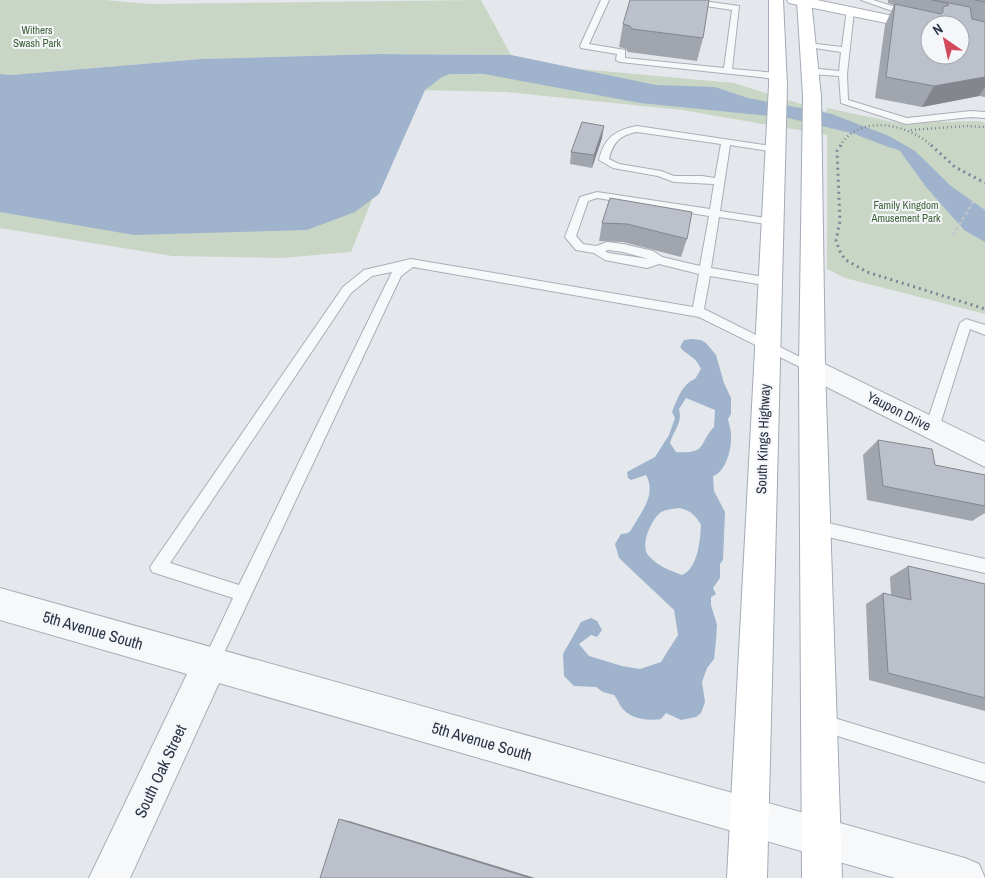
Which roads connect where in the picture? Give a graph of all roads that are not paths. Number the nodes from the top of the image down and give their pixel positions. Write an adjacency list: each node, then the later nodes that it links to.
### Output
1 (605, 0): 12 (lane)
2 (680, 0): 12 (lane)
3 (776, 0): 15 (main road, South Kings Highway)
4 (865, 0): 6 (lane)
5 (801, 1): 7 (main road); 10 (main road)
6 (885, 3): 8 (lane)
7 (850, 11): 8 (main road); 11 (lane)
8 (898, 21): 9 (main road)
9 (920, 25)
10 (808, 45): 11 (lane); 13 (main road)
11 (845, 50): 14 (lane)
12 (728, 71): 15 (lane)
13 (810, 71): 14 (lane); 32 (main road)
14 (843, 74): 16 (lane)
15 (777, 81): 18 (main road, South Kings Highway)
16 (985, 115)
17 (726, 142): 18 (lane); 21 (lane); 23 (lane)
18 (775, 143): 25 (main road, South Kings Highway)
19 (672, 171): 21 (lane)
20 (683, 173): 22 (lane)
21 (661, 174): 22 (lane)
22 (701, 179): 23 (lane)
23 (719, 182): 24 (lane)
24 (714, 213): 25 (lane); 27 (lane); 27 (lane)
25 (772, 222): 28 (main road, South Kings Highway)
26 (411, 263): 29 (lane); 37 (lane); 37 (lane)
27 (704, 271): 28 (lane); 29 (lane)
28 (770, 282): 31 (main road, South Kings Highway)
29 (698, 312): 31 (lane)
30 (985, 330): 33 (lane)
31 (767, 345): 32 (lane); 42 (main road, South Kings Highway)
32 (812, 368): 33 (street, Yaupon Drive); 35 (main road)
33 (932, 428): 34 (street, Yaupon Drive)
34 (985, 455)
35 (815, 527): 36 (lane); 40 (main road)
36 (985, 566)
37 (244, 594): 39 (lane)
38 (0, 604): 39 (street, 5th Avenue South)
39 (210, 664): 42 (street, 5th Avenue South); 45 (street, South Oak Street)
40 (818, 722): 41 (lane); 43 (main road)
41 (985, 773)
42 (749, 817): 43 (street, 5th Avenue South); 46 (main road, South Kings Highway)
43 (821, 837): 44 (street, 5th Avenue South); 47 (main road)
44 (920, 872): 48 (street, 5th Avenue South)
45 (109, 878)
46 (747, 878)
47 (822, 878)
48 (965, 878)

